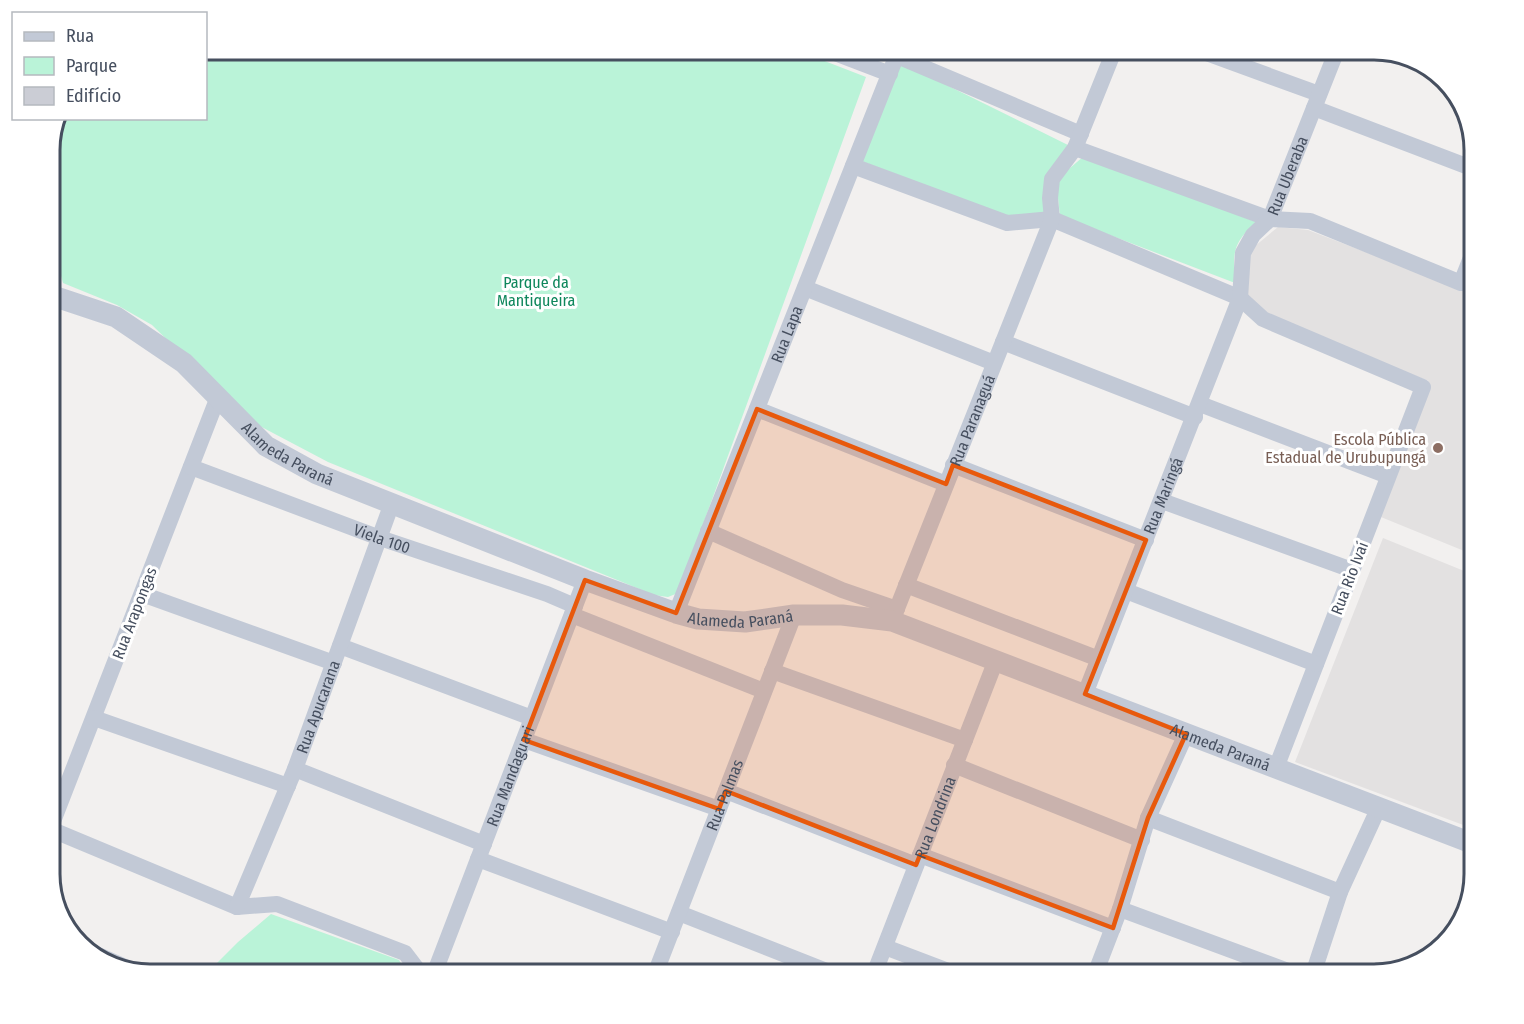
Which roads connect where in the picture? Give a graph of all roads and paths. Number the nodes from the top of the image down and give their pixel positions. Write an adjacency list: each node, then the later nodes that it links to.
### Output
1 (853, 60): 7 (street)
2 (896, 60): 7 (street, Rua Lapa)
3 (910, 60): 9 (street)
4 (1110, 60): 9 (street)
5 (1222, 60): 8 (street)
6 (1332, 60): 8 (street, Rua Uberaba)
7 (890, 74): 11 (street, Rua Lapa)
8 (1316, 101): 10 (street); 13 (street, Rua Uberaba)
9 (1078, 141): 12 (street); 13 (street)
10 (1464, 165)
11 (853, 166): 12 (street); 15 (street, Rua Lapa)
12 (1052, 219): 17 (street); 18 (street, Rua Paranaguá)
13 (1270, 219): 14 (street); 17 (street, Rua Uberaba)
14 (1464, 275)
15 (805, 288): 19 (street); 21 (street, Rua Lapa)
16 (60, 298): 20 (street, Alameda Paraná)
17 (1240, 298): 22 (street, Rua Maringá); 25 (street, Rua Rio Ivaí)
18 (1003, 342): 19 (street, Rua Paranaguá); 22 (street)
19 (994, 363): 23 (street, Rua Paranaguá)
20 (218, 397): 24 (street, Rua Arapongas); 28 (street, Alameda Paraná)
21 (757, 409): 26 (street); 29 (street, Rua Lapa)
22 (1197, 411): 25 (street); 27 (street, Rua Maringá)
23 (954, 465): 26 (street, Rua Paranaguá); 31 (street)
24 (191, 467): 30 (street, Viela 100); 36 (street, Rua Arapongas)
25 (1388, 476): 32 (street, Rua Rio Ivaí)
26 (946, 484): 34 (street, Rua Paranaguá)
27 (1162, 501): 31 (street, Rua Maringá); 32 (street)
28 (392, 503): 30 (street, Rua Apucarana); 33 (street, Alameda Paraná)
29 (708, 531): 38 (street, Rua Lapa); 40 (street)
30 (380, 538): 37 (street, Viela 100); 41 (street, Rua Apucarana)
31 (1146, 540): 35 (street, Rua Maringá)
32 (1352, 570): 45 (street, Rua Rio Ivaí)
33 (585, 580): 37 (street, Rua Mandaguari); 38 (street, Alameda Paraná)
34 (906, 585): 40 (street, Rua Paranaguá); 42 (street)
35 (1126, 591): 42 (street, Rua Maringá); 45 (street)
36 (142, 594): 44 (street); 49 (street, Rua Arapongas)
37 (573, 610): 47 (street, Viela 100); 50 (street, Rua Mandaguari)
38 (676, 613): 39 (street, Alameda Paraná)
39 (794, 615): 40 (street, Alameda Paraná); 46 (street, Rua Palmas)
40 (894, 615): 43 (street, Alameda Paraná)
41 (340, 646): 44 (street, Rua Apucarana); 50 (street)
42 (1099, 659): 48 (street, Rua Maringá)
43 (996, 660): 48 (street, Alameda Paraná); 53 (street, Rua Londrina)
44 (334, 663): 56 (street, Rua Apucarana)
45 (1316, 664): 55 (street, Rua Rio Ivaí)
46 (772, 671): 47 (street, Rua Palmas); 53 (street)
47 (764, 691): 58 (street, Rua Palmas)
48 (1085, 694): 51 (street, Alameda Paraná)
49 (94, 718): 57 (street); 59 (street, Rua Arapongas)
50 (532, 718): 52 (street, Rua Mandaguari)
51 (1186, 734): 55 (street, Alameda Paraná); 62 (street)
52 (524, 740): 61 (street); 66 (street, Rua Mandaguari)
53 (965, 740): 54 (street, Rua Londrina)
54 (954, 765): 64 (street); 67 (street, Rua Londrina)
55 (1276, 768): 60 (street, Alameda Paraná)
56 (295, 769): 57 (street, Rua Apucarana); 66 (street)
57 (288, 786): 69 (street, Rua Apucarana)
58 (726, 791): 61 (street, Rua Palmas); 67 (street)
59 (60, 804)
60 (1378, 807): 65 (street, Alameda Paraná); 68 (street)
61 (719, 809): 71 (street, Rua Palmas)
62 (1148, 818): 64 (street); 68 (street)
63 (60, 833): 69 (street)
64 (1142, 840): 70 (street)
65 (1464, 840)
66 (481, 851): 73 (street); 76 (street, Rua Mandaguari)
67 (918, 860): 72 (street); 74 (street, Rua Londrina)
68 (1340, 892): 83 (street)
69 (237, 907): 75 (street)
70 (1120, 909): 72 (street); 82 (street)
71 (679, 913): 73 (street, Rua Palmas); 78 (street)
72 (1113, 928): 81 (street)
73 (672, 932): 77 (street, Rua Palmas)
74 (885, 946): 79 (street, Rua Londrina); 80 (street)
75 (413, 964)
76 (438, 964)
77 (659, 964)
78 (806, 964)
79 (878, 964)
80 (929, 964)
81 (1099, 964)
82 (1267, 964)
83 (1317, 964)

